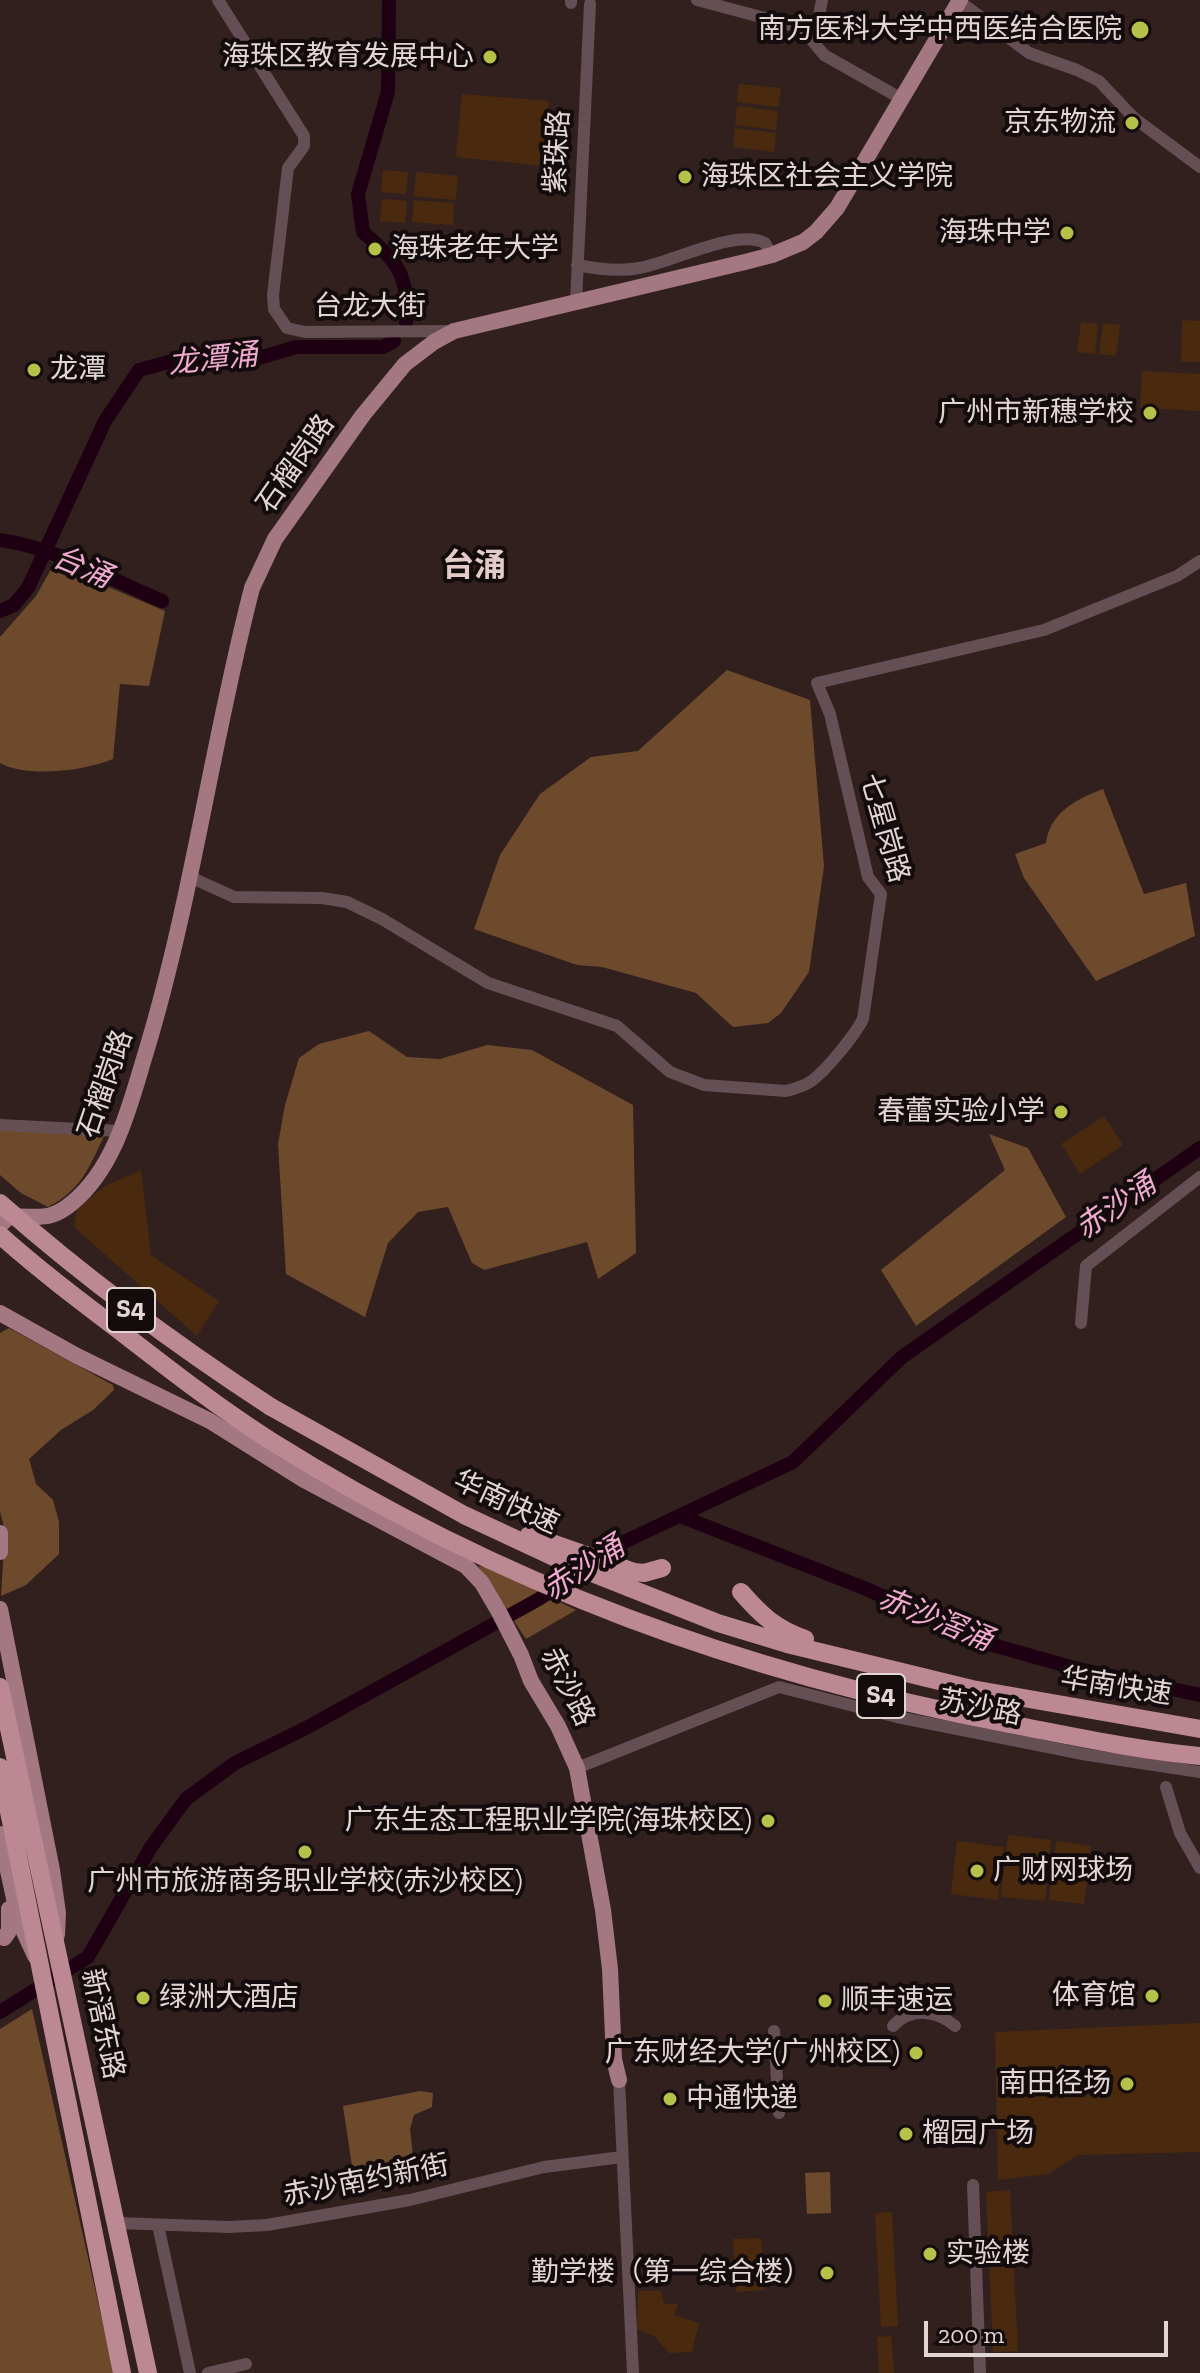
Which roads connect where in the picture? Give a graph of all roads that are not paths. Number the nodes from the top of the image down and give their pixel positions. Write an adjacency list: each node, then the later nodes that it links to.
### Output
1 (218, 0): 12 (street, 台龙大街)
2 (697, 0): 6 (street)
3 (822, 0): 6 (street)
4 (960, 1): 7 (main road, 石榴岗路); 8 (street)
5 (590, 4): 10 (street, 紫珠路)
6 (814, 43): 7 (street)
7 (902, 99): 9 (main road, 石榴岗路)
8 (1200, 167)
9 (772, 255): 10 (street); 11 (main road, 石榴岗路)
10 (577, 265): 11 (street, 紫珠路)
11 (576, 302): 12 (main road, 石榴岗路)
12 (454, 331): 14 (main road, 石榴岗路)
13 (1200, 561): 14 (street, 七星岗路)
14 (190, 877): 16 (main road, 石榴岗路)
15 (0, 1125): 16 (street)
16 (119, 1131): 19 (main road, 石榴岗路)
17 (1200, 1177): 22 (street)
18 (0, 1203): 27 (highway, 华南快速 / S4, bridge)
19 (0, 1225)
20 (0, 1235): 33 (highway, 华南快速 / S4)
21 (0, 1313): 23 (main road, 赤沙路)
22 (1081, 1323)
23 (8, 1324): 35 (main road, 赤沙路)
24 (0, 1533): 25 (main road)
25 (0, 1552)
26 (662, 1568): 27 (highway)
27 (608, 1571): 30 (highway, 华南快速 / S4)
28 (741, 1592): 30 (highway)
29 (0, 1609): 43 (main road)
30 (882, 1668): 32 (highway, 华南快速 / S4)
31 (0, 1687): 34 (highway, 新滘东路)
32 (1200, 1729)
33 (1200, 1757)
34 (7, 1762): 43 (highway, 新滘东路); 44 (highway, 新滘东路)
35 (580, 1766): 36 (street, 苏沙路); 48 (main road, 赤沙路)
36 (1200, 1772)
37 (1166, 1787): 39 (street)
38 (0, 1834): 41 (main road)
39 (1200, 1868)
40 (0, 1869): 42 (main road)
41 (24, 1936): 42 (main road); 44 (main road)
42 (2, 1939)
43 (56, 1948): 52 (highway, 新滘东路)
44 (38, 1961): 55 (highway, 新滘东路)
45 (893, 2026): 46 (street)
46 (955, 2026)
47 (774, 2031): 49 (street)
48 (619, 2080): 50 (street, 赤沙路)
49 (779, 2113)
50 (622, 2157): 53 (street, 赤沙南约新街); 59 (street, 赤沙路)
51 (973, 2185): 60 (street)
52 (117, 2223): 53 (street, 赤沙南约新街); 56 (highway, 新滘东路)
53 (158, 2225): 57 (street)
54 (246, 2364): 58 (street)
55 (122, 2373)
56 (148, 2373)
57 (190, 2373)
58 (208, 2373)
59 (633, 2373)
60 (980, 2373)

